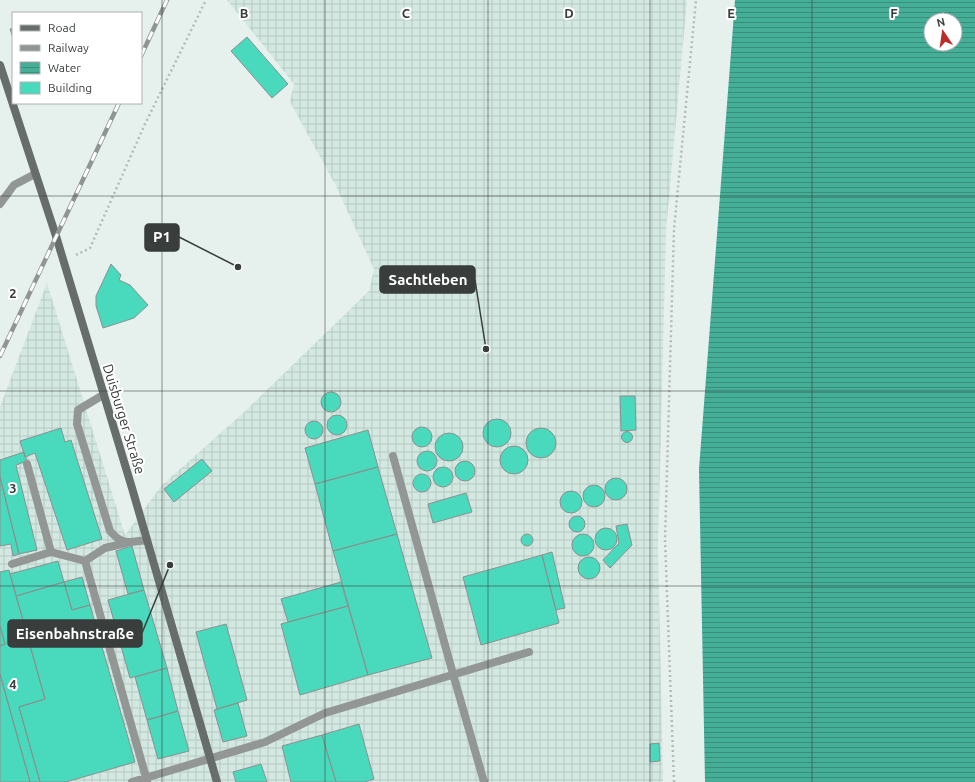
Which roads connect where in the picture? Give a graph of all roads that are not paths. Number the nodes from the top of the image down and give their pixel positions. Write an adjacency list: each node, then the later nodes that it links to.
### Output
1 (0, 65): 2 (main road, Duisburger Straße)
2 (12, 102)
3 (13, 104): 4 (main road, Duisburger Straße)
4 (35, 174): 5 (street); 6 (main road, Duisburger Straße)
5 (0, 204)
6 (103, 395): 9 (main road, Duisburger Straße); 10 (street)
7 (393, 456): 15 (street)
8 (27, 464): 11 (street)
9 (147, 540): 10 (street); 16 (main road, Duisburger Straße)
10 (126, 542): 12 (street)
11 (51, 552): 12 (street); 13 (street)
12 (85, 561): 17 (street)
13 (12, 564)
14 (529, 652): 15 (street)
15 (453, 674): 16 (street); 20 (street)
16 (210, 758): 17 (street); 19 (main road, Duisburger Straße)
17 (146, 780): 18 (street)
18 (132, 782)
19 (217, 782)
20 (484, 782)

